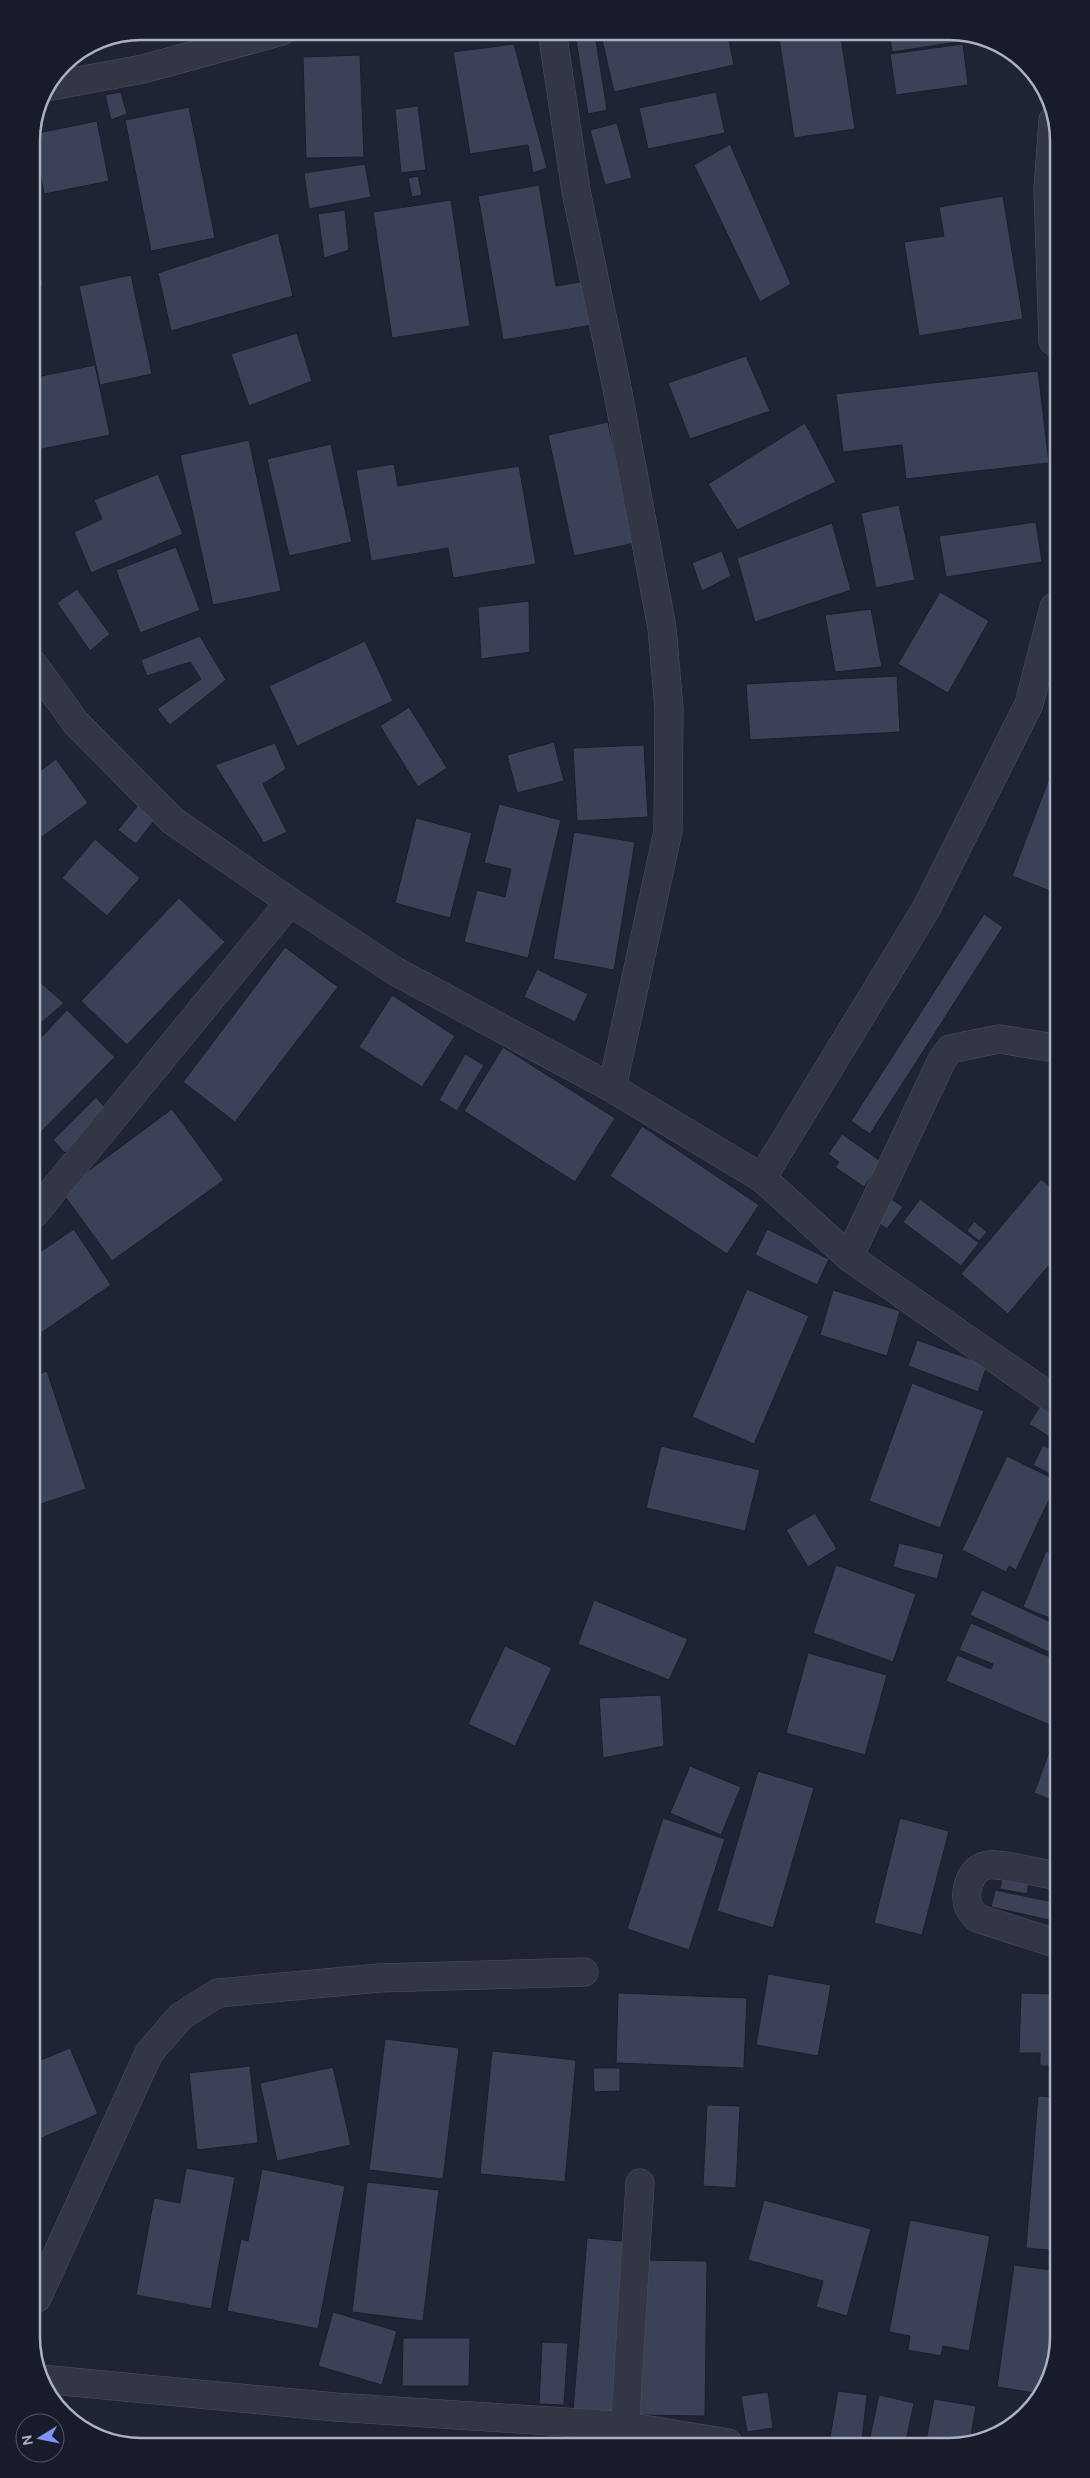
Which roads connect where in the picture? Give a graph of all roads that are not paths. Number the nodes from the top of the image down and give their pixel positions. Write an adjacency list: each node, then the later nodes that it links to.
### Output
1 (249, 40): 3 (street)
2 (553, 40): 10 (street)
3 (57, 85)
4 (1050, 161): 5 (street)
5 (1050, 240)
6 (1050, 623): 11 (street)
7 (40, 674): 8 (street)
8 (290, 902): 10 (street); 12 (street)
9 (1050, 1047): 13 (street)
10 (612, 1088): 11 (street)
11 (762, 1178): 13 (street)
12 (40, 1207)
13 (849, 1257): 14 (street)
14 (1050, 1397)
15 (1050, 1875): 16 (street)
16 (1050, 1941)
17 (584, 1972): 19 (street)
18 (640, 2183): 21 (street)
19 (40, 2291)
20 (49, 2379): 21 (street)
21 (625, 2426): 22 (street)
22 (702, 2438)

